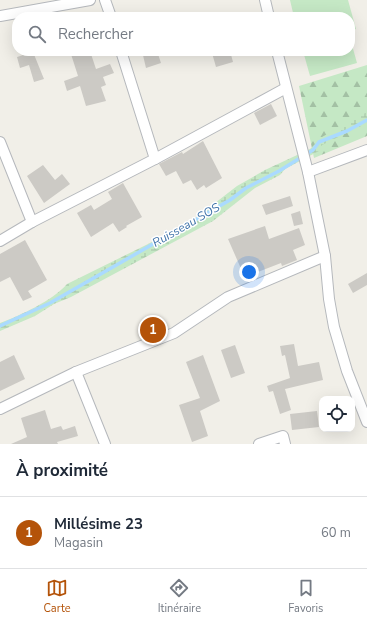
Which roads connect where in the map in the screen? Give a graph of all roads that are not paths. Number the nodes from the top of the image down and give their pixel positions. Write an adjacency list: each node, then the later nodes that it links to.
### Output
1 (90, 0): 4 (street)
2 (106, 0): 6 (street)
3 (265, 0): 7 (street)
4 (51, 3): 5 (street)
5 (16, 12)
6 (110, 12)
7 (268, 12)
8 (12, 13): 9 (street)
9 (0, 16)
10 (123, 56): 15 (street)
11 (278, 56): 12 (street)
12 (286, 88): 15 (street); 16 (street)
13 (0, 142): 17 (street)
14 (367, 150): 16 (street)
15 (155, 159): 17 (street)
16 (308, 172): 19 (street)
17 (32, 222): 18 (street)
18 (0, 241)
19 (325, 256): 20 (street); 22 (street)
20 (76, 372): 21 (street); 23 (street)
21 (0, 409)
22 (367, 422)
23 (105, 444)
24 (260, 444): 25 (street)
25 (285, 444)

